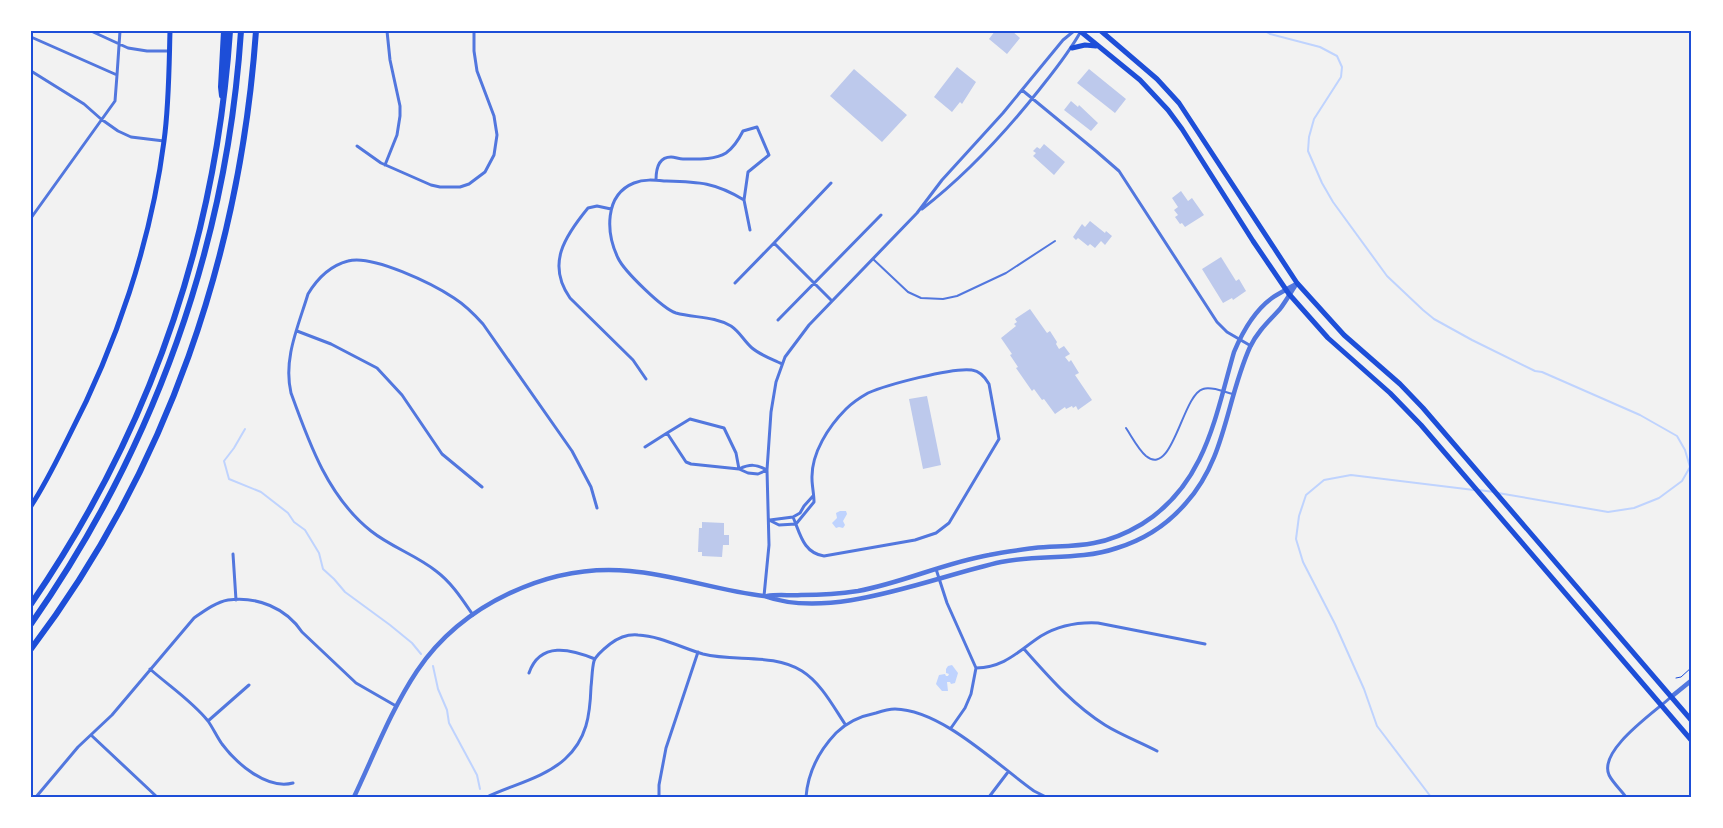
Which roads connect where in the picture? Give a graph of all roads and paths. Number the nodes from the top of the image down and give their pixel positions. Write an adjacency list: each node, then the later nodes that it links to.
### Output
1 (91, 31): 14 (street)
2 (120, 31): 14 (street)
3 (170, 31): 17 (main road)
4 (224, 31): 22 (highway)
5 (230, 31): 22 (highway)
6 (241, 31): 70 (highway)
7 (256, 31): 72 (highway)
8 (387, 31): 26 (street)
9 (474, 31): 26 (street)
10 (1074, 31): 20 (street)
11 (1100, 31): 40 (main road)
12 (1081, 32): 15 (main road); 16 (street)
13 (31, 36): 19 (street)
14 (119, 45): 17 (street); 19 (street)
15 (1098, 46): 16 (main road); 41 (main road)
16 (1072, 48): 21 (street)
17 (170, 51): 24 (main road)
18 (31, 71): 23 (street)
19 (118, 75): 23 (street)
20 (1022, 90): 21 (street); 31 (street)
21 (1032, 99): 31 (street); 45 (street)
22 (224, 104): 68 (highway)
23 (101, 119): 24 (street); 33 (street)
24 (164, 141): 58 (main road)
25 (357, 146): 26 (street)
26 (385, 165)
27 (656, 180): 29 (street); 29 (street); 30 (street)
28 (831, 183): 36 (street)
29 (744, 200): 34 (street)
30 (611, 209): 47 (street); 48 (street)
31 (917, 213): 37 (street)
32 (881, 215): 39 (street)
33 (31, 218)
34 (750, 230)
35 (1055, 241): 37 (lane)
36 (774, 244): 38 (street); 39 (street)
37 (873, 259): 42 (street)
38 (735, 283)
39 (814, 284): 42 (street); 43 (street)
40 (1297, 284): 41 (street); 83 (main road)
41 (1288, 292): 45 (street); 46 (street); 85 (main road)
42 (832, 301): 47 (street)
43 (778, 320)
44 (297, 331): 56 (street); 59 (street); 69 (street)
45 (1240, 339): 46 (street); 49 (street)
46 (1251, 346): 50 (street)
47 (782, 364): 55 (street)
48 (646, 379)
49 (1223, 391): 50 (lane); 51 (lane); 64 (street)
50 (1233, 394): 65 (street)
51 (1126, 428)
52 (667, 433): 53 (street); 54 (street); 54 (street)
53 (645, 447)
54 (739, 469): 55 (street); 55 (street)
55 (767, 470): 61 (street)
56 (482, 487)
57 (814, 496): 60 (street); 62 (street); 62 (street)
58 (31, 506)
59 (597, 508)
60 (793, 517): 61 (street); 62 (street)
61 (769, 520): 62 (street); 66 (street)
62 (796, 524)
63 (233, 554): 67 (street)
64 (936, 568): 65 (street); 66 (street)
65 (939, 578): 66 (street); 77 (street)
66 (764, 596): 69 (street)
67 (236, 600): 78 (street); 84 (street)
68 (31, 604)
69 (473, 616): 84 (street)
70 (31, 624)
71 (1205, 644): 73 (street)
72 (31, 649)
73 (1024, 649): 77 (street); 92 (street)
74 (698, 652): 75 (street); 88 (street); 99 (street)
75 (595, 659): 79 (street); 98 (street)
76 (1692, 666): 80 (path)
77 (976, 668): 89 (street)
78 (150, 669): 86 (street); 90 (street)
79 (529, 673)
80 (1676, 678)
81 (1692, 680): 83 (street)
82 (249, 685): 86 (street)
83 (1671, 697): 85 (street); 87 (main road)
84 (397, 706): 97 (street)
85 (1662, 706): 91 (main road); 103 (street)
86 (208, 721): 94 (street)
87 (1692, 721)
88 (845, 724): 89 (street); 100 (street)
89 (951, 728): 93 (street)
90 (91, 735): 95 (street); 96 (street)
91 (1692, 741)
92 (1157, 751)
93 (1008, 772): 101 (street); 102 (street)
94 (293, 782)
95 (36, 797)
96 (157, 797)
97 (354, 797)
98 (487, 797)
99 (659, 797)
100 (806, 797)
101 (989, 797)
102 (1046, 797)
103 (1626, 797)

